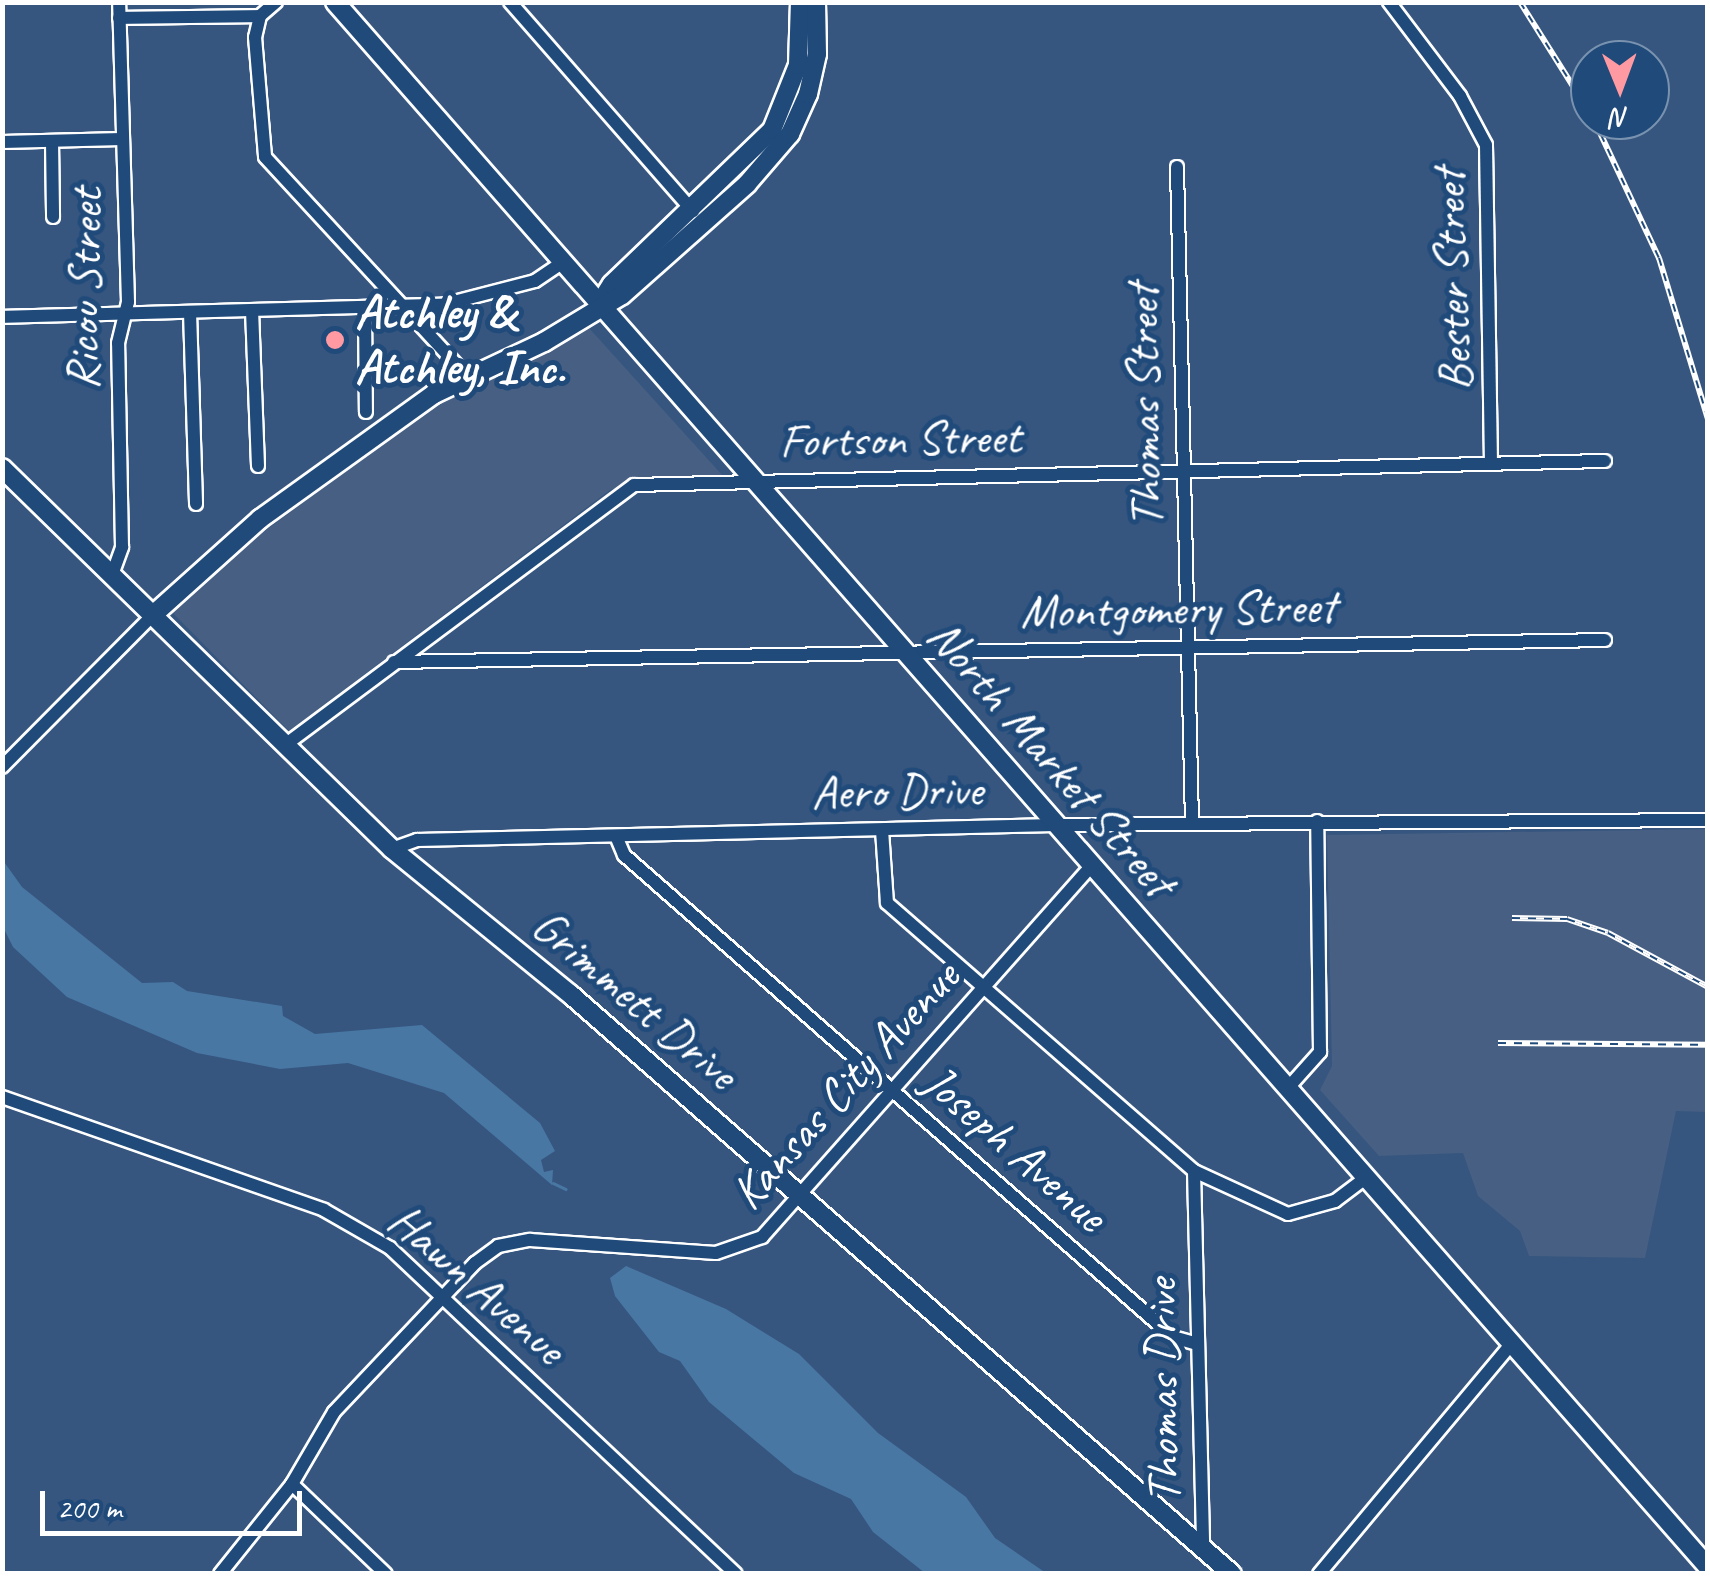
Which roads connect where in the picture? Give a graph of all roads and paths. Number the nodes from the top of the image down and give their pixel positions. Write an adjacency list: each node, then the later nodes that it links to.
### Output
1 (119, 2): 9 (street, Ricou Street)
2 (276, 2): 8 (street)
3 (335, 2): 16 (main road, North Market Street)
4 (510, 2): 15 (street)
5 (800, 2): 15 (main road)
6 (816, 2): 15 (main road)
7 (1390, 2): 27 (street, Bester Street)
8 (260, 16): 9 (street); 18 (street)
9 (119, 18): 10 (street, Ricou Street)
10 (122, 139): 11 (street); 22 (street, Ricou Street)
11 (52, 141): 12 (street); 14 (street)
12 (2, 142)
13 (1177, 167): 30 (street, Thomas Street)
14 (53, 217)
15 (698, 217): 17 (main road)
16 (563, 262): 17 (main road, North Market Street); 18 (street)
17 (600, 304): 24 (main road); 31 (main road, North Market Street)
18 (398, 306): 19 (street); 24 (street)
19 (364, 307): 20 (street); 25 (street)
20 (252, 310): 21 (street); 28 (street)
21 (190, 312): 22 (street); 32 (street)
22 (126, 314): 23 (street); 33 (street, Ricou Street)
23 (2, 317)
24 (466, 375): 34 (main road)
25 (366, 412)
26 (1605, 460): 27 (street, Fortson Street)
27 (1491, 464): 30 (street, Fortson Street)
28 (258, 466)
29 (2, 468): 33 (main road, Grimmett Drive)
30 (1182, 471): 31 (street, Fortson Street); 36 (street, Thomas Street)
31 (752, 479): 37 (main road, North Market Street); 38 (street, Fortson Street)
32 (196, 504)
33 (112, 575): 34 (main road, Grimmett Drive)
34 (154, 615): 39 (main road, Grimmett Drive); 40 (street)
35 (1605, 640): 36 (street, Montgomery Street)
36 (1187, 646): 37 (street, Montgomery Street); 42 (street, Thomas Street)
37 (905, 652): 38 (street, Montgomery Street); 44 (main road, North Market Street)
38 (394, 662): 39 (street, Fortson Street)
39 (285, 745): 47 (main road, Grimmett Drive)
40 (2, 767)
41 (1708, 820): 43 (street, Aero Drive)
42 (1192, 822): 43 (street, Aero Drive); 44 (street, Aero Drive)
43 (1316, 822): 50 (street)
44 (1055, 825): 45 (street, Aero Drive); 48 (main road, North Market Street)
45 (882, 830): 46 (street, Aero Drive); 49 (street)
46 (616, 836): 47 (street, Aero Drive); 51 (street, Joseph Avenue)
47 (392, 850): 55 (main road, Grimmett Drive)
48 (1092, 865): 49 (street, Kansas City Avenue); 50 (main road, North Market Street)
49 (983, 988): 51 (street, Kansas City Avenue); 53 (street)
50 (1288, 1089): 54 (main road, North Market Street)
51 (893, 1091): 55 (street, Kansas City Avenue); 57 (street, Joseph Avenue)
52 (2, 1097): 56 (street, Hawn Avenue)
53 (1194, 1171): 54 (street); 57 (street, Thomas Drive)
54 (1366, 1178): 58 (main road, North Market Street)
55 (801, 1196): 56 (street, Kansas City Avenue); 60 (main road, Grimmett Drive)
56 (443, 1295): 59 (street, Kansas City Avenue); 64 (street, Hawn Avenue)
57 (1197, 1344): 60 (street, Thomas Drive)
58 (1512, 1344): 61 (main road, North Market Street); 66 (street)
59 (292, 1484): 62 (street, Kansas City Avenue); 63 (street)
60 (1203, 1548): 65 (main road, Grimmett Drive)
61 (1708, 1567)
62 (220, 1574)
63 (386, 1574)
64 (736, 1574)
65 (1232, 1574)
66 (1319, 1574)

